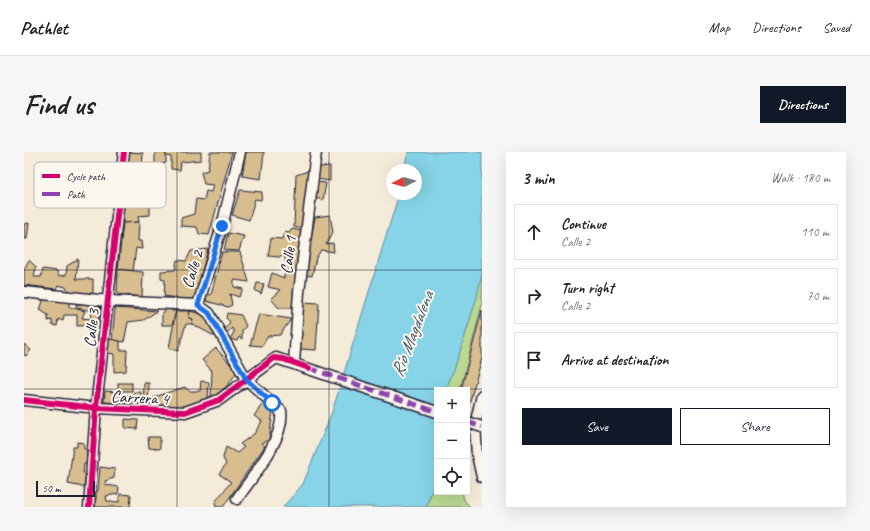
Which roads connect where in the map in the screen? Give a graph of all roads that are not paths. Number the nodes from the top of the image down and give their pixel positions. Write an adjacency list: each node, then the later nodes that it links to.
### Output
1 (124, 152): 4 (street, Calle 3)
2 (240, 152): 8 (street, Calle 2)
3 (316, 152): 9 (street, Calle 1)
4 (123, 162)
5 (118, 208): 7 (street, Calle 3)
6 (24, 292): 7 (street)
7 (108, 301): 8 (street); 13 (street, Calle 3)
8 (198, 305): 10 (street, Calle 2)
9 (294, 363): 10 (street, Carrera 4); 14 (street)
10 (246, 379): 13 (street, Carrera 4); 18 (street, Calle 2)
11 (482, 395): 17 (street)
12 (24, 400): 13 (street, Carrera 4)
13 (96, 408): 19 (street, Calle 3)
14 (434, 411)
15 (470, 423): 16 (street, bridge)
16 (482, 427)
17 (482, 477)
18 (237, 499)
19 (89, 507)

